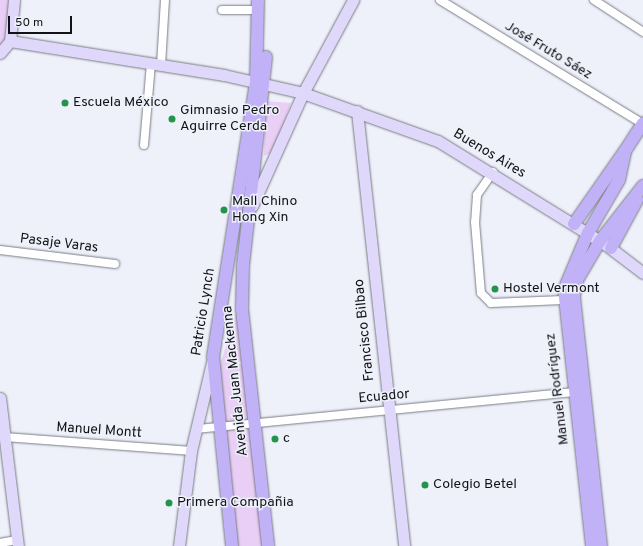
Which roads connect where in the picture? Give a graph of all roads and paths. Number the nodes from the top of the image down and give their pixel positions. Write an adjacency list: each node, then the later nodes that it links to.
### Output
1 (14, 0): 9 (street)
2 (165, 0): 11 (street)
3 (353, 0): 13 (street, Avenida Juan Mackenna)
4 (440, 0): 15 (street, José Fruto Sáez)
5 (594, 0): 8 (street)
6 (261, 3): 7 (street); 12 (main road)
7 (222, 10)
8 (643, 32)
9 (10, 41): 10 (street); 11 (street, Buenos Aires)
10 (0, 53)
11 (156, 64): 12 (street, Buenos Aires); 16 (street)
12 (262, 82): 13 (street, Buenos Aires); 20 (main road, Avenida Juan Mackenna); 28 (main road, Patricio Lynch)
13 (302, 93): 14 (street, Buenos Aires); 20 (street, Avenida Juan Mackenna)
14 (356, 111): 18 (street, Buenos Aires); 31 (street, Francisco Bilbao)
15 (643, 124): 17 (main road)
16 (144, 145)
17 (625, 151): 21 (main road); 22 (main road, Manuel Rodríguez)
18 (493, 172): 21 (street, Buenos Aires); 27 (street)
19 (643, 188): 23 (main road, Manuel Rodríguez)
20 (249, 213): 32 (main road, Avenida Juan Mackenna)
21 (574, 224): 22 (street, Buenos Aires)
22 (588, 233): 23 (street, Buenos Aires); 27 (main road, Manuel Rodríguez)
23 (606, 244): 26 (street, Buenos Aires); 44 (main road, Manuel Rodríguez)
24 (0, 250): 25 (street, Pasaje Varas)
25 (115, 264)
26 (643, 273)
27 (563, 300): 29 (main road, Manuel Rodríguez)
28 (213, 357): 33 (main road, Avenida Juan Mackenna); 34 (street, Patricio Lynch)
29 (573, 392): 31 (street, Ecuador); 43 (main road, Manuel Rodríguez)
30 (0, 398): 35 (street)
31 (389, 410): 32 (street, Ecuador); 42 (street, Francisco Bilbao)
32 (255, 422): 33 (street, Ecuador); 41 (main road, Avenida Juan Mackenna)
33 (219, 426): 34 (street, Ecuador); 40 (main road, Avenida Juan Mackenna)
34 (197, 429): 36 (street, Patricio Lynch)
35 (5, 436): 36 (street, Manuel Montt); 38 (street)
36 (191, 451): 39 (street, Patricio Lynch)
37 (0, 543): 38 (street)
38 (18, 543)
39 (179, 546)
40 (232, 546)
41 (268, 546)
42 (404, 546)
43 (592, 546)
44 (602, 546)

